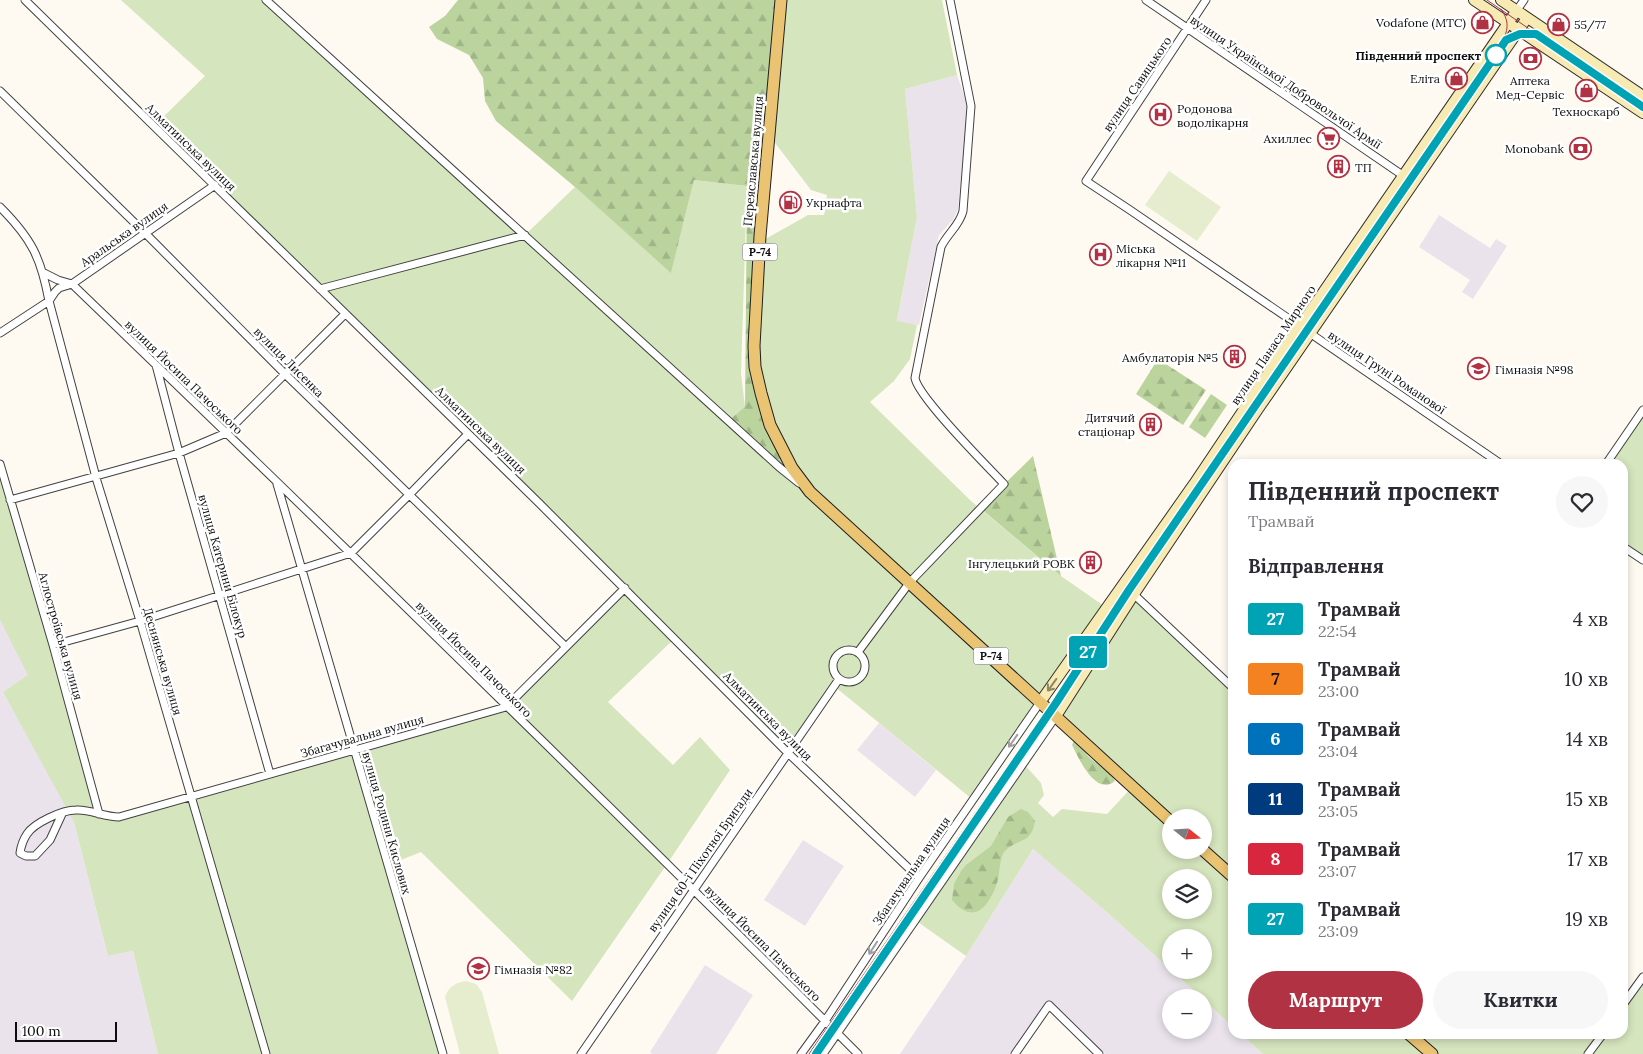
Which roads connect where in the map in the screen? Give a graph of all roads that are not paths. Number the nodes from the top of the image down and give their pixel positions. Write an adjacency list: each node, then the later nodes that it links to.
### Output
1 (26, 0): 21 (street, Алматинська вулиця)
2 (266, 0): 24 (street)
3 (781, 0): 44 (main road, Переяславська вулиця / Р-74)
4 (950, 0): 51 (street)
5 (1146, 0): 13 (street, вулиця Української Добровольчої Армії)
6 (1206, 0): 13 (street, вулиця Савицького)
7 (1474, 0): 12 (main road)
8 (1502, 0): 10 (main road)
9 (1524, 0): 10 (street, вулиця Панаса Мирного)
10 (1517, 10): 11 (main road); 12 (main road, вулиця Панаса Мирного)
11 (1527, 18): 14 (main road, вулиця Панаса Мирного); 16 (main road)
12 (1508, 24): 14 (main road); 18 (main road, вулиця Панаса Мирного)
13 (1187, 28): 18 (street, вулиця Української Добровольчої Армії); 19 (street, вулиця Савицького)
14 (1519, 30): 17 (main road); 20 (main road, вулиця Панаса Мирного)
15 (0, 91): 23 (street, вулиця Лисенка)
16 (1643, 96)
17 (1643, 113)
18 (1404, 176): 20 (street, вулиця Української Добровольчої Армії); 30 (main road, вулиця Панаса Мирного)
19 (1086, 181): 30 (street, вулиця Груні Романової)
20 (1414, 182): 32 (main road, вулиця Панаса Мирного)
21 (215, 186): 23 (street, Аральська вулиця); 27 (street, Алматинська вулиця)
22 (0, 207): 25 (street)
23 (145, 233): 26 (street, Аральська вулиця); 34 (street, вулиця Лисенка)
24 (525, 235): 27 (street); 44 (street)
25 (44, 273): 26 (street); 28 (street, Деснянська вулиця)
26 (72, 284): 28 (street, Аральська вулиця); 33 (street, вулиця Йосипа Пачоського)
27 (320, 289): 29 (street, Алматинська вулиця)
28 (49, 301): 31 (street, Аральська вулиця); 42 (street, Деснянська вулиця)
29 (346, 314): 34 (street); 37 (street, Алматинська вулиця)
30 (1300, 327): 32 (street, вулиця Груні Романової); 52 (main road, вулиця Панаса Мирного)
31 (0, 333)
32 (1310, 334): 39 (street, вулиця Груні Романової); 54 (main road, вулиця Панаса Мирного)
33 (156, 364): 36 (street, вулиця Йосипа Пачоського); 38 (street, вулиця Катерини Білокур)
34 (285, 374): 36 (street); 45 (street, вулиця Лисенка)
35 (1643, 410): 40 (street)
36 (226, 433): 38 (street); 43 (street, вулиця Йосипа Пачоського)
37 (468, 434): 45 (street); 53 (street, Алматинська вулиця)
38 (179, 453): 42 (street); 55 (street, вулиця Катерини Білокур)
39 (1494, 459)
40 (1609, 459)
41 (0, 464): 46 (street, Аглостроївська вулиця)
42 (95, 476): 46 (street); 56 (street, Деснянська вулиця)
43 (277, 484): 48 (street, вулиця Йосипа Пачоського); 50 (street, вулиця Родини Кислових)
44 (810, 492): 51 (main road, Р-74)
45 (409, 495): 48 (street); 58 (street, вулиця Лисенка)
46 (10, 500): 57 (street, Аглостроївська вулиця)
47 (1628, 550): 49 (street)
48 (351, 552): 50 (street); 63 (street, вулиця Йосипа Пачоського)
49 (1643, 560)
50 (301, 569): 55 (street); 65 (street, вулиця Родини Кислових)
51 (910, 582): 59 (street); 62 (main road, Р-74)
52 (1124, 585): 54 (street); 62 (main road, вулиця Панаса Мирного, one-way to 62)
53 (625, 588): 58 (street); 66 (street, Алматинська вулиця)
54 (1134, 594): 61 (street); 64 (main road, вулиця Панаса Мирного)
55 (219, 596): 56 (street); 67 (street, вулиця Катерини Білокур)
56 (140, 621): 57 (street); 68 (street, Деснянська вулиця)
57 (53, 645): 70 (street, Аглостроївська вулиця)
58 (565, 646): 63 (street)
59 (858, 652): 60 (street); 60 (street)
60 (839, 679): 66 (street, вулиця 60-ї Піхотної Бригади)
61 (1228, 683)
62 (1041, 701): 64 (main road, Р-74); 74 (street, Збагачувальна вулиця, one-way to 74)
63 (506, 707): 65 (street, Збагачувальна вулиця); 75 (street, вулиця Йосипа Пачоського)
64 (1056, 716): 71 (main road, Р-74); 79 (street)
65 (354, 750): 67 (street, Збагачувальна вулиця); 83 (street, вулиця Родини Кислових)
66 (788, 753): 74 (street, Алматинська вулиця); 75 (street, вулиця 60-ї Піхотної Бригади)
67 (270, 774): 68 (street, Збагачувальна вулиця)
68 (191, 796): 70 (street, Збагачувальна вулиця); 82 (street, Деснянська вулиця)
69 (62, 814): 69 (street, Збагачувальна вулиця); 70 (street, Збагачувальна вулиця)
70 (99, 814)
71 (1162, 814)
72 (1212, 858): 73 (main road)
73 (1228, 872)
74 (919, 878): 78 (street, Збагачувальна вулиця, one-way to 78)
75 (694, 890): 78 (street, вулиця Йосипа Пачоського); 84 (street, вулиця 60-ї Піхотної Бригади)
76 (1643, 977): 77 (street)
77 (1628, 998)
78 (825, 1021): 79 (street, вулиця Йосипа Пачоського); 85 (street, Збагачувальна вулиця)
79 (837, 1033): 86 (street); 87 (street, вулиця Йосипа Пачоського)
80 (1415, 1039): 90 (main road)
81 (1598, 1039): 91 (street)
82 (266, 1054)
83 (442, 1054)
84 (581, 1054)
85 (801, 1054)
86 (823, 1054)
87 (858, 1054)
88 (1015, 1054): 89 (street)
89 (1099, 1054)
90 (1432, 1054)
91 (1588, 1054)

